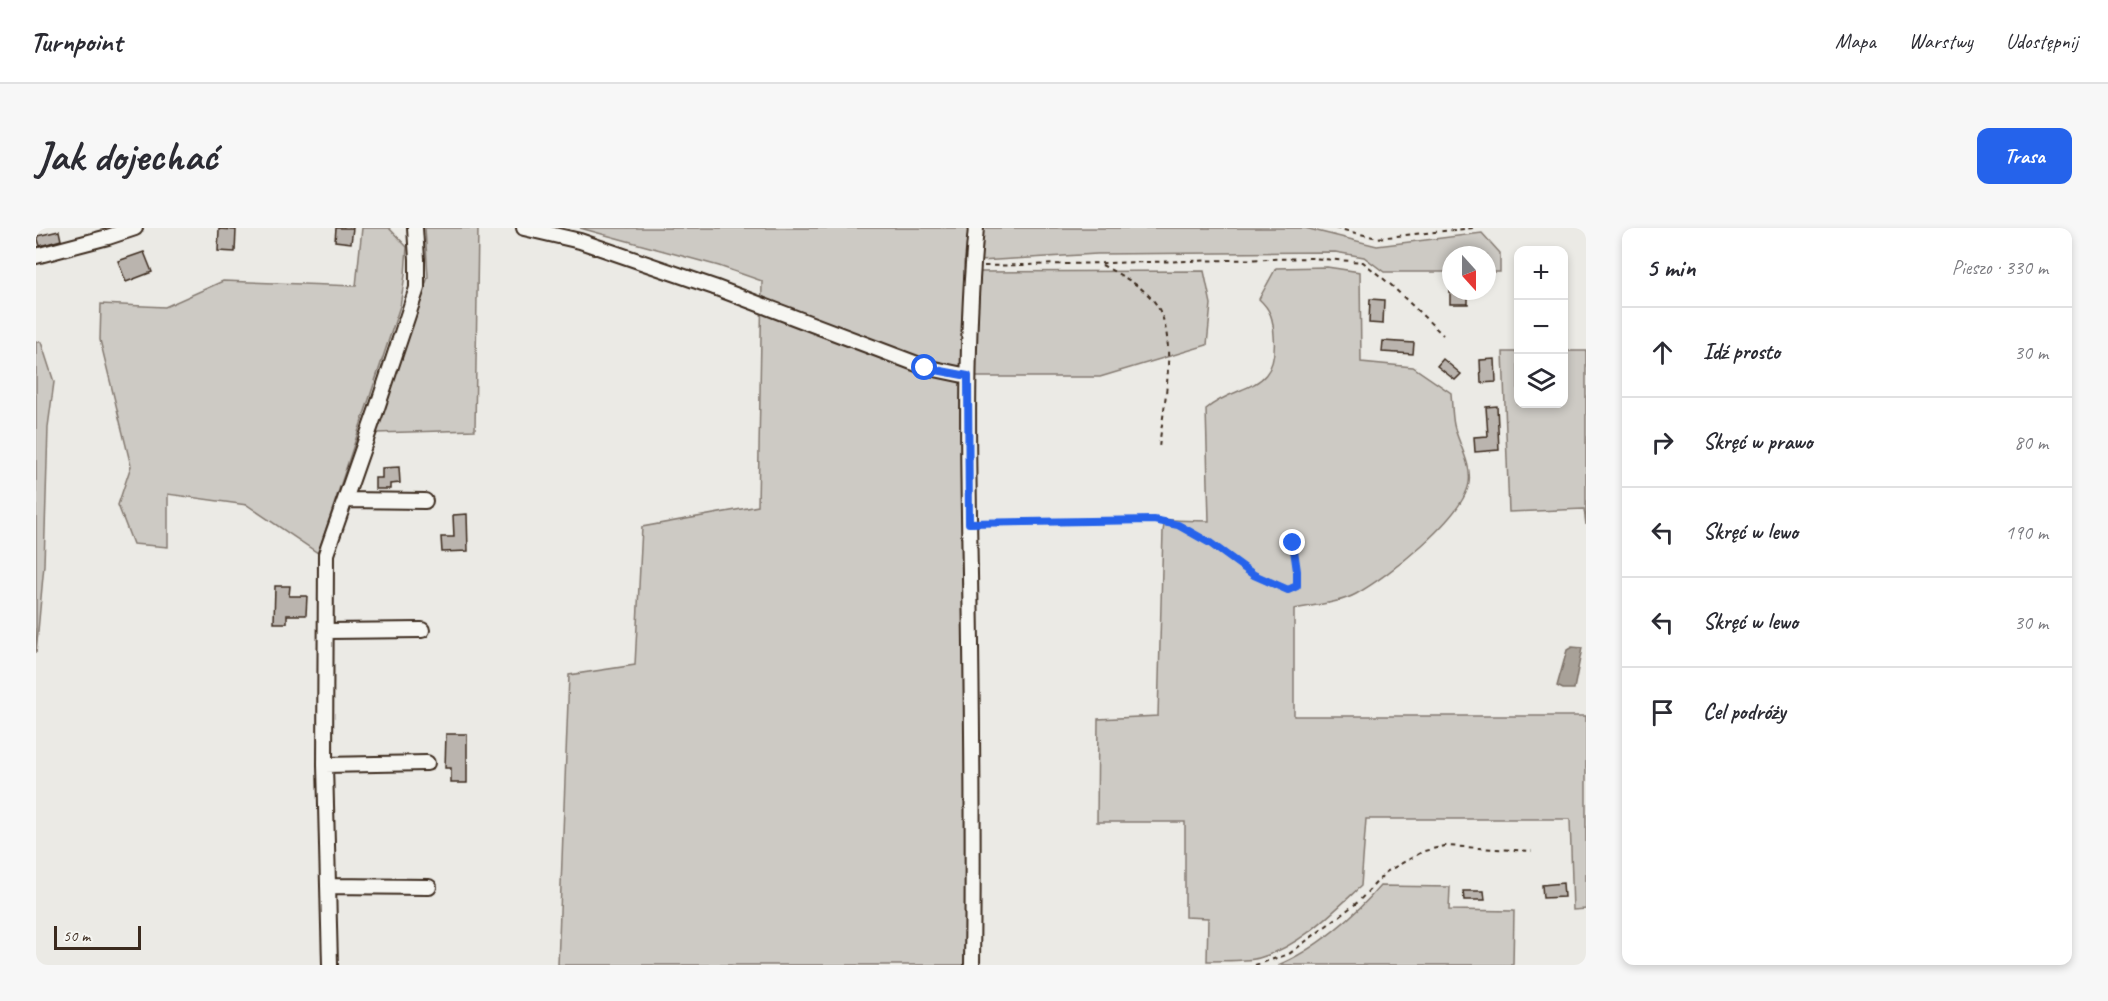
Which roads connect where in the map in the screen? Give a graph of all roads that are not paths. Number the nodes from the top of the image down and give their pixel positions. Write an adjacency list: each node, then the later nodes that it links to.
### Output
1 (135, 228): 5 (street)
2 (415, 228): 7 (street)
3 (524, 228): 6 (street)
4 (976, 228): 6 (street)
5 (36, 256)
6 (968, 376): 16 (street)
7 (346, 500): 8 (street); 10 (street)
8 (424, 501)
9 (422, 630): 10 (street)
10 (327, 631): 12 (street)
11 (427, 763): 12 (street)
12 (326, 765): 13 (street)
13 (328, 886): 14 (street); 15 (street)
14 (429, 887)
15 (330, 965)
16 (972, 965)

